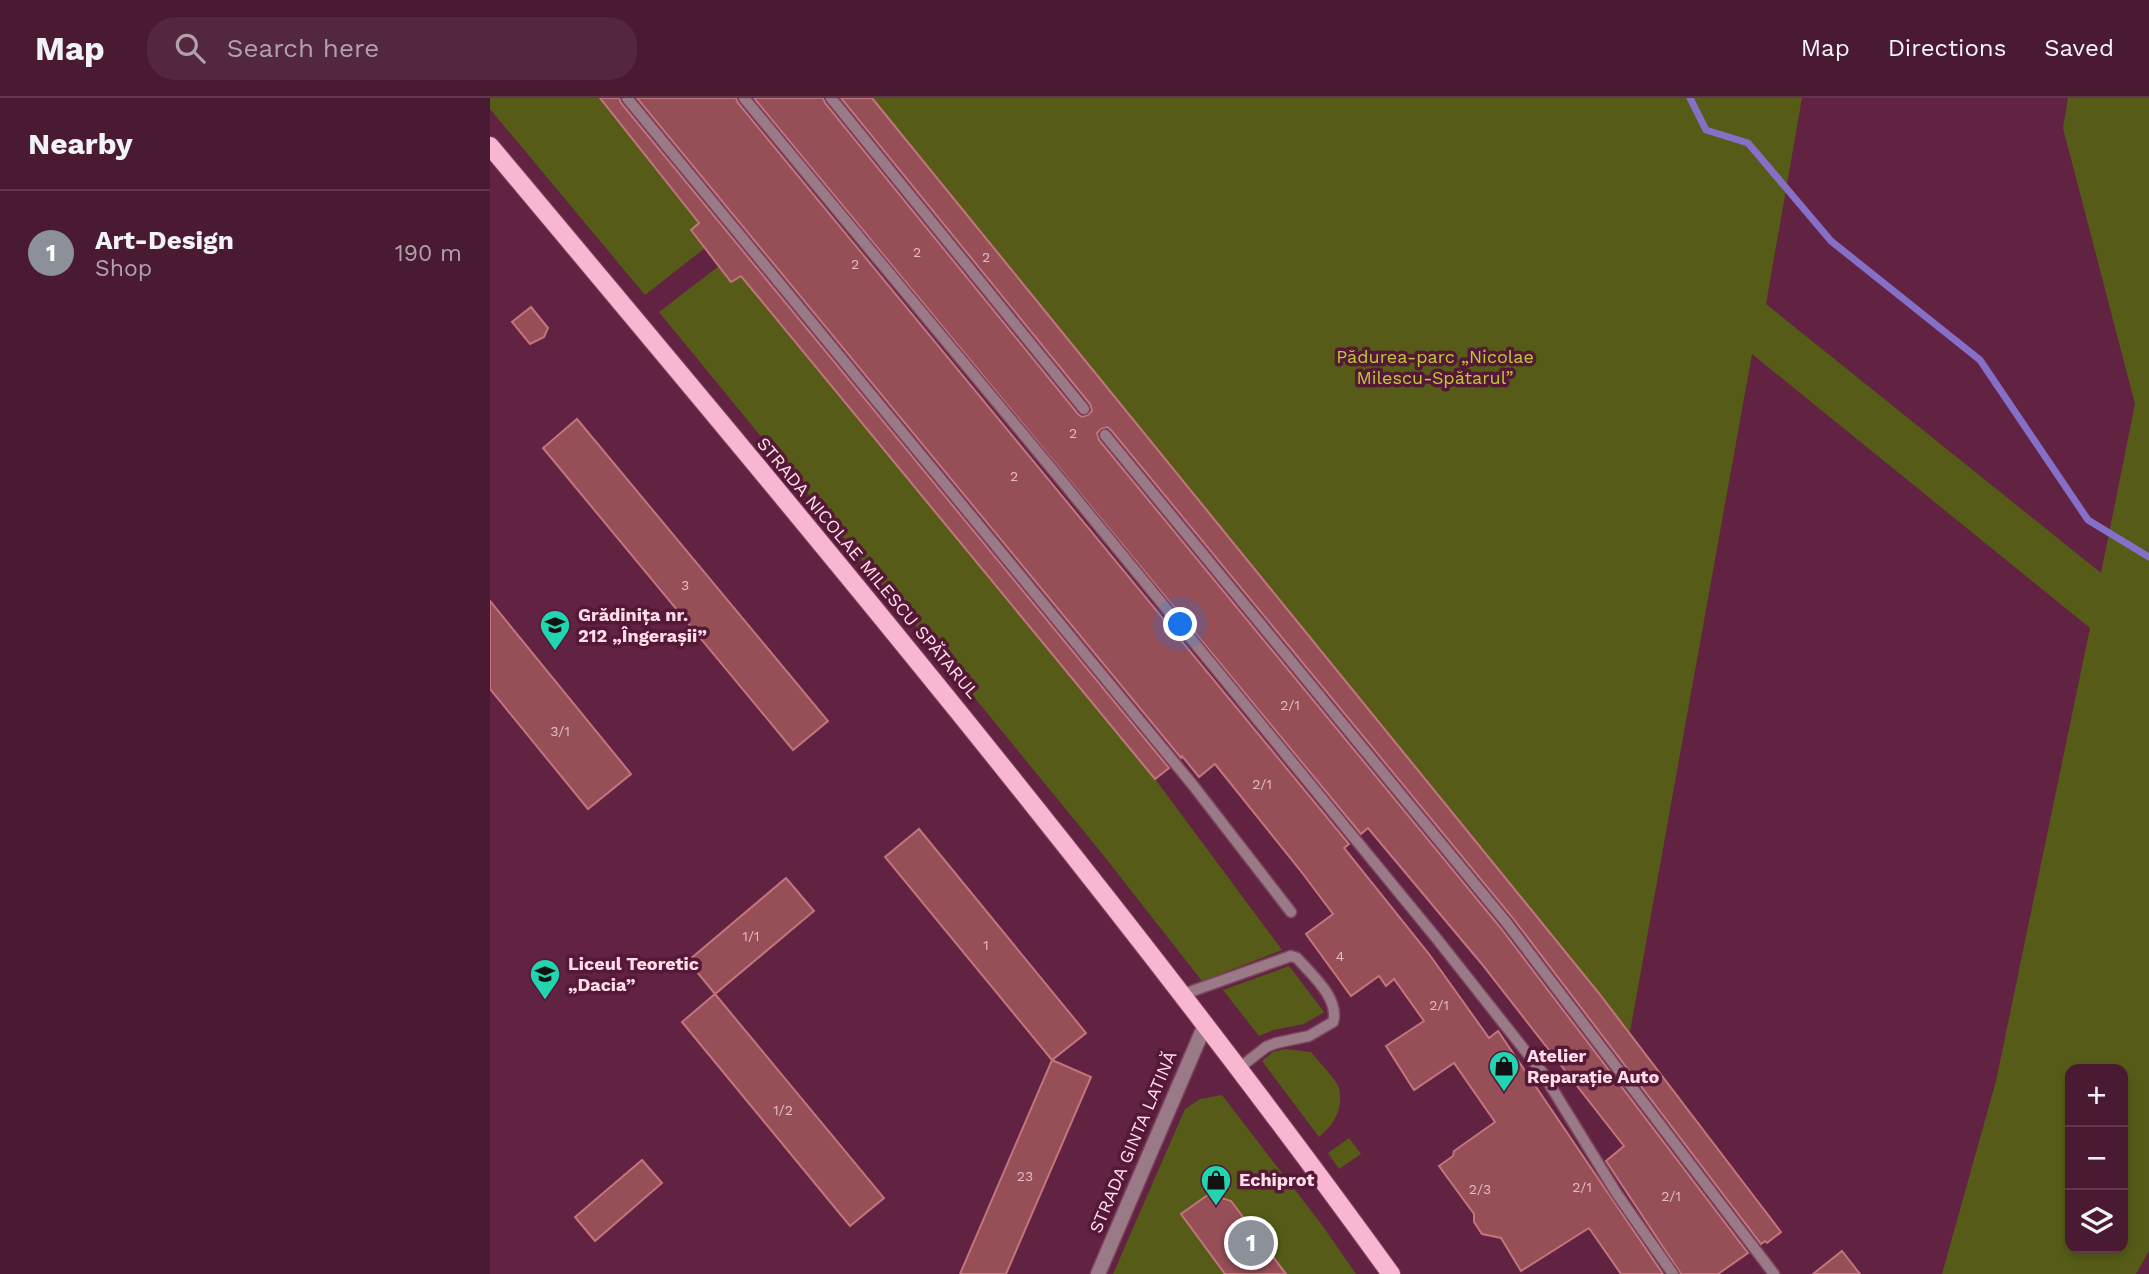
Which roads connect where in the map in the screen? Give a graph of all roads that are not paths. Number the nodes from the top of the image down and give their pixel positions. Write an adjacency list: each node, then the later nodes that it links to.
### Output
1 (627, 98): 7 (lane)
2 (744, 98): 13 (lane)
3 (831, 98): 5 (lane)
4 (490, 146): 8 (main road, STRADA NICOLAE MILESCU SPĂTARUL)
5 (1084, 409)
6 (1105, 435): 14 (lane)
7 (1291, 912)
8 (1181, 995): 9 (main road, STRADA NICOLAE MILESCU SPĂTARUL); 10 (lane)
9 (1205, 1025): 10 (main road, STRADA NICOLAE MILESCU SPĂTARUL); 11 (street, STRADA GINTA LATINĂ)
10 (1238, 1069): 12 (main road, STRADA NICOLAE MILESCU SPĂTARUL)
11 (1098, 1274)
12 (1391, 1274)
13 (1673, 1274)
14 (1772, 1274)

